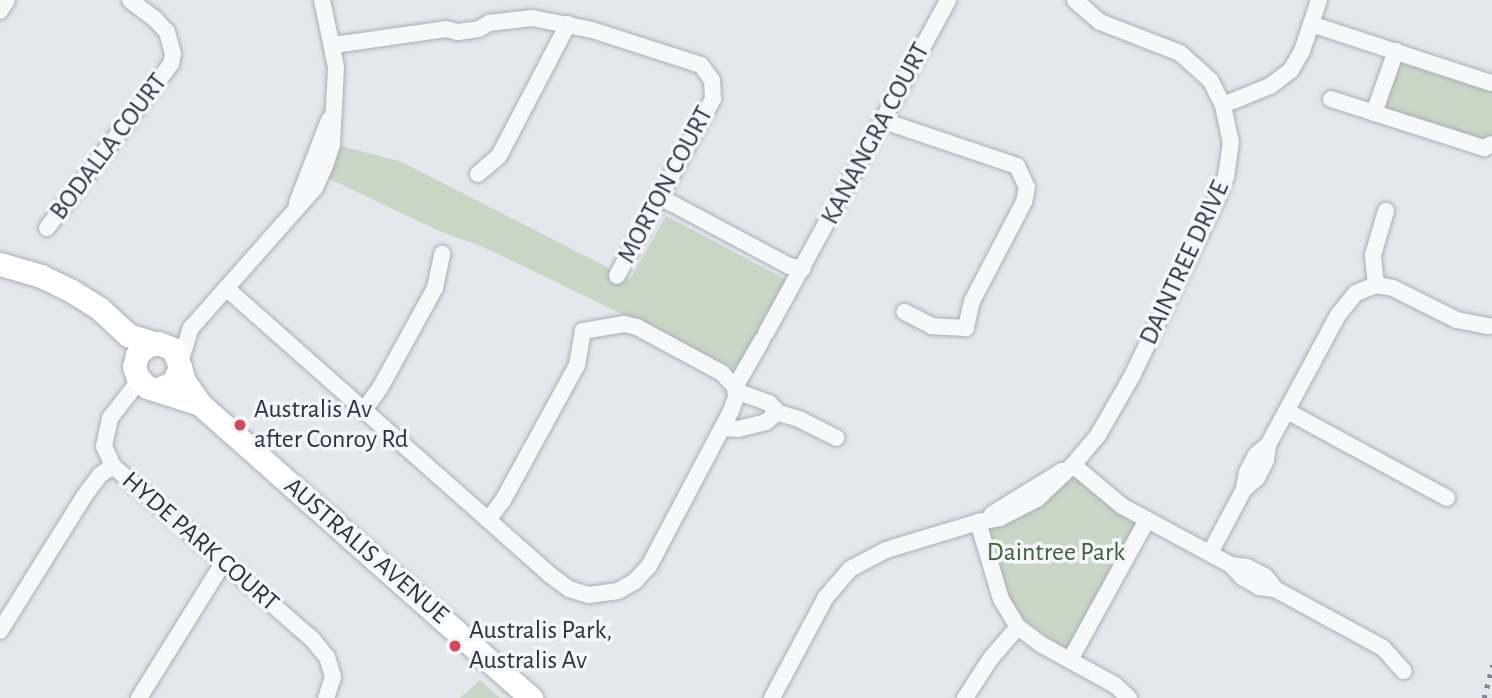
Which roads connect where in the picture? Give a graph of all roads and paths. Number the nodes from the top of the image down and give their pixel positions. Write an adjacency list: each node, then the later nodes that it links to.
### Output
1 (7, 0): 7 (street)
2 (130, 0): 21 (street, BODALLA COURT)
3 (322, 0): 10 (street)
4 (948, 0): 16 (street, KANANGRA COURT)
5 (1074, 0): 14 (street, DAINTREE DRIVE)
6 (1319, 0): 9 (street)
7 (0, 11)
8 (568, 24): 10 (street, MORTON COURT); 18 (street); 19 (street, MORTON COURT)
9 (1311, 24): 11 (street); 14 (street)
10 (334, 45): 28 (street)
11 (1395, 51): 12 (street); 15 (street)
12 (1492, 83)
13 (1331, 99): 15 (street)
14 (1223, 105): 42 (street, DAINTREE DRIVE)
15 (1374, 113): 17 (street)
16 (884, 121): 24 (street, KANANGRA COURT); 29 (street)
17 (1492, 144)
18 (478, 174)
19 (660, 197): 24 (street); 25 (street, MORTON COURT)
20 (1386, 211): 27 (street)
21 (47, 228)
22 (442, 254): 37 (street)
23 (0, 264): 32 (street)
24 (803, 269): 35 (street, KANANGRA COURT)
25 (617, 275)
26 (0, 278): 34 (street)
27 (1376, 285): 30 (street); 38 (street)
28 (226, 288): 31 (street); 37 (street, KANANGRA COURT)
29 (904, 312)
30 (1488, 326)
31 (191, 328): 32 (street); 33 (street)
32 (156, 343): 33 (street); 34 (street)
33 (180, 366): 34 (street); 36 (street, AUSTRALIS AVENUE)
34 (144, 380): 36 (street, AUSTRALIS AVENUE); 43 (street, HYDE PARK COURT)
35 (736, 389): 39 (street); 40 (street, KANANGRA COURT); 45 (street)
36 (200, 404): 56 (street, AUSTRALIS AVENUE)
37 (364, 410): 45 (street, KANANGRA COURT)
38 (1287, 411): 44 (street); 48 (street)
39 (775, 412): 40 (street); 41 (street)
40 (723, 428): 45 (street, KANANGRA COURT)
41 (836, 438)
42 (1073, 465): 46 (street); 47 (street, DAINTREE DRIVE)
43 (113, 466): 49 (street, HYDE PARK COURT); 51 (street)
44 (1447, 498)
45 (488, 520)
46 (1147, 520): 48 (street); 52 (street)
47 (978, 522): 50 (street); 57 (street, DAINTREE DRIVE)
48 (1210, 553): 53 (street)
49 (223, 563): 54 (street); 55 (street, HYDE PARK COURT)
50 (1018, 627): 52 (street); 58 (street)
51 (0, 631)
52 (1070, 660): 59 (street)
53 (1404, 671)
54 (139, 698)
55 (326, 698)
56 (531, 698)
57 (772, 698)
58 (965, 698)
59 (1129, 698)

